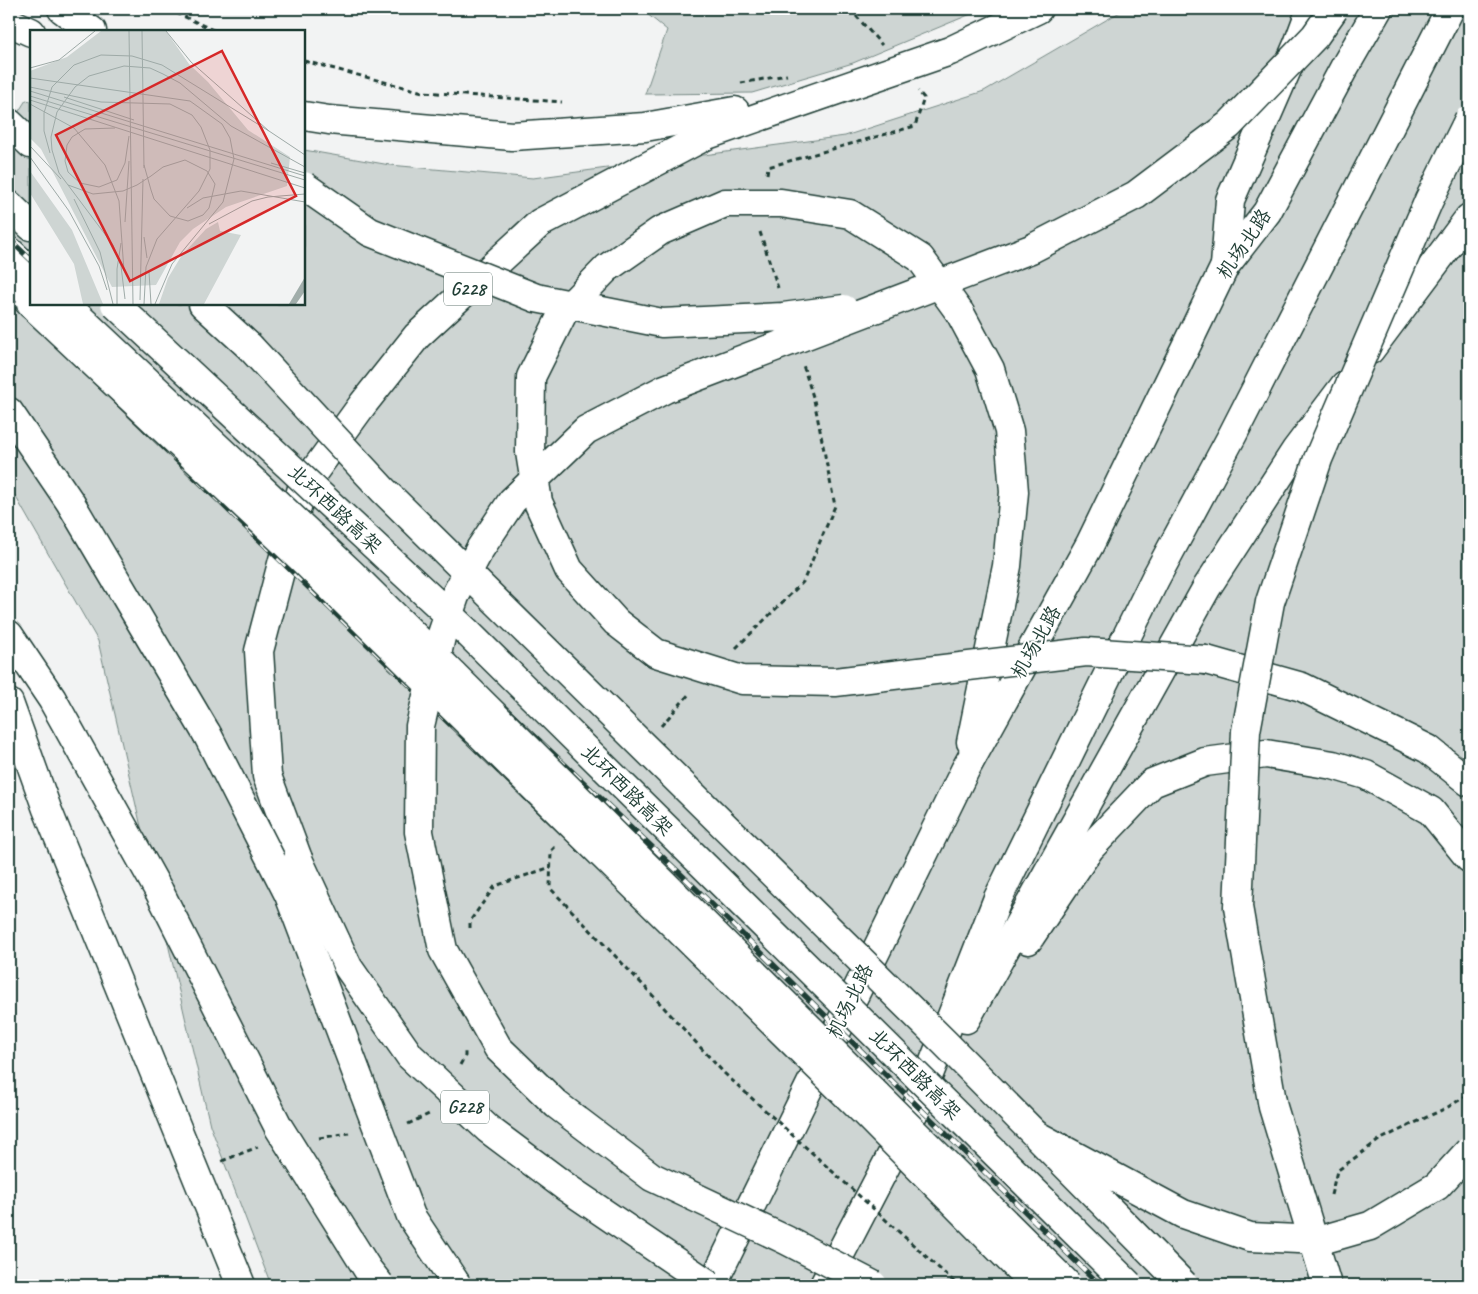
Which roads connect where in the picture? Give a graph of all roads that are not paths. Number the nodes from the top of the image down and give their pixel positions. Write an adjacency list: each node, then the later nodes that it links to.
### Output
1 (62, 9): 8 (main road)
2 (1038, 9): 10 (main road, G228)
3 (1312, 9): 20 (main road)
4 (1334, 9): 23 (main road, bridge)
5 (1378, 9): 20 (main road, 机场北路)
6 (1450, 9): 35 (main road)
7 (9, 22): 9 (main road)
8 (91, 30)
9 (30, 32)
10 (818, 97): 11 (main road); 41 (main road, G228, bridge)
11 (305, 116)
12 (1469, 119): 48 (main road, bridge)
13 (9, 123): 14 (main road)
14 (30, 143)
15 (305, 187): 23 (main road, bridge)
16 (9, 205): 18 (main road)
17 (1469, 218): 35 (main road)
18 (30, 225)
19 (9, 251): 21 (main road)
20 (1225, 266): 32 (main road, 机场北路)
21 (30, 271)
22 (9, 282): 24 (main road)
23 (892, 302): 43 (main road, bridge)
24 (30, 303)
25 (32, 305): 44 (main road, bridge)
26 (66, 305): 45 (main road, 北环西路高架, bridge)
27 (115, 305): 46 (main road, 北环西路高架, bridge)
28 (204, 305): 36 (main road, bridge)
29 (9, 412): 40 (main road, bridge)
30 (9, 634): 39 (main road, bridge)
31 (9, 703): 38 (main road)
32 (965, 770): 33 (main road, bridge); 41 (main road, 机场北路)
33 (1469, 782)
34 (1469, 858): 35 (main road)
35 (915, 1110): 42 (main road)
36 (1036, 1136): 37 (main road, bridge); 47 (main road, bridge)
37 (1469, 1151)
38 (241, 1285)
39 (380, 1285)
40 (457, 1285)
41 (711, 1285)
42 (824, 1285)
43 (873, 1285)
44 (1035, 1285)
45 (1068, 1285)
46 (1129, 1285)
47 (1184, 1285)
48 (1328, 1285)

